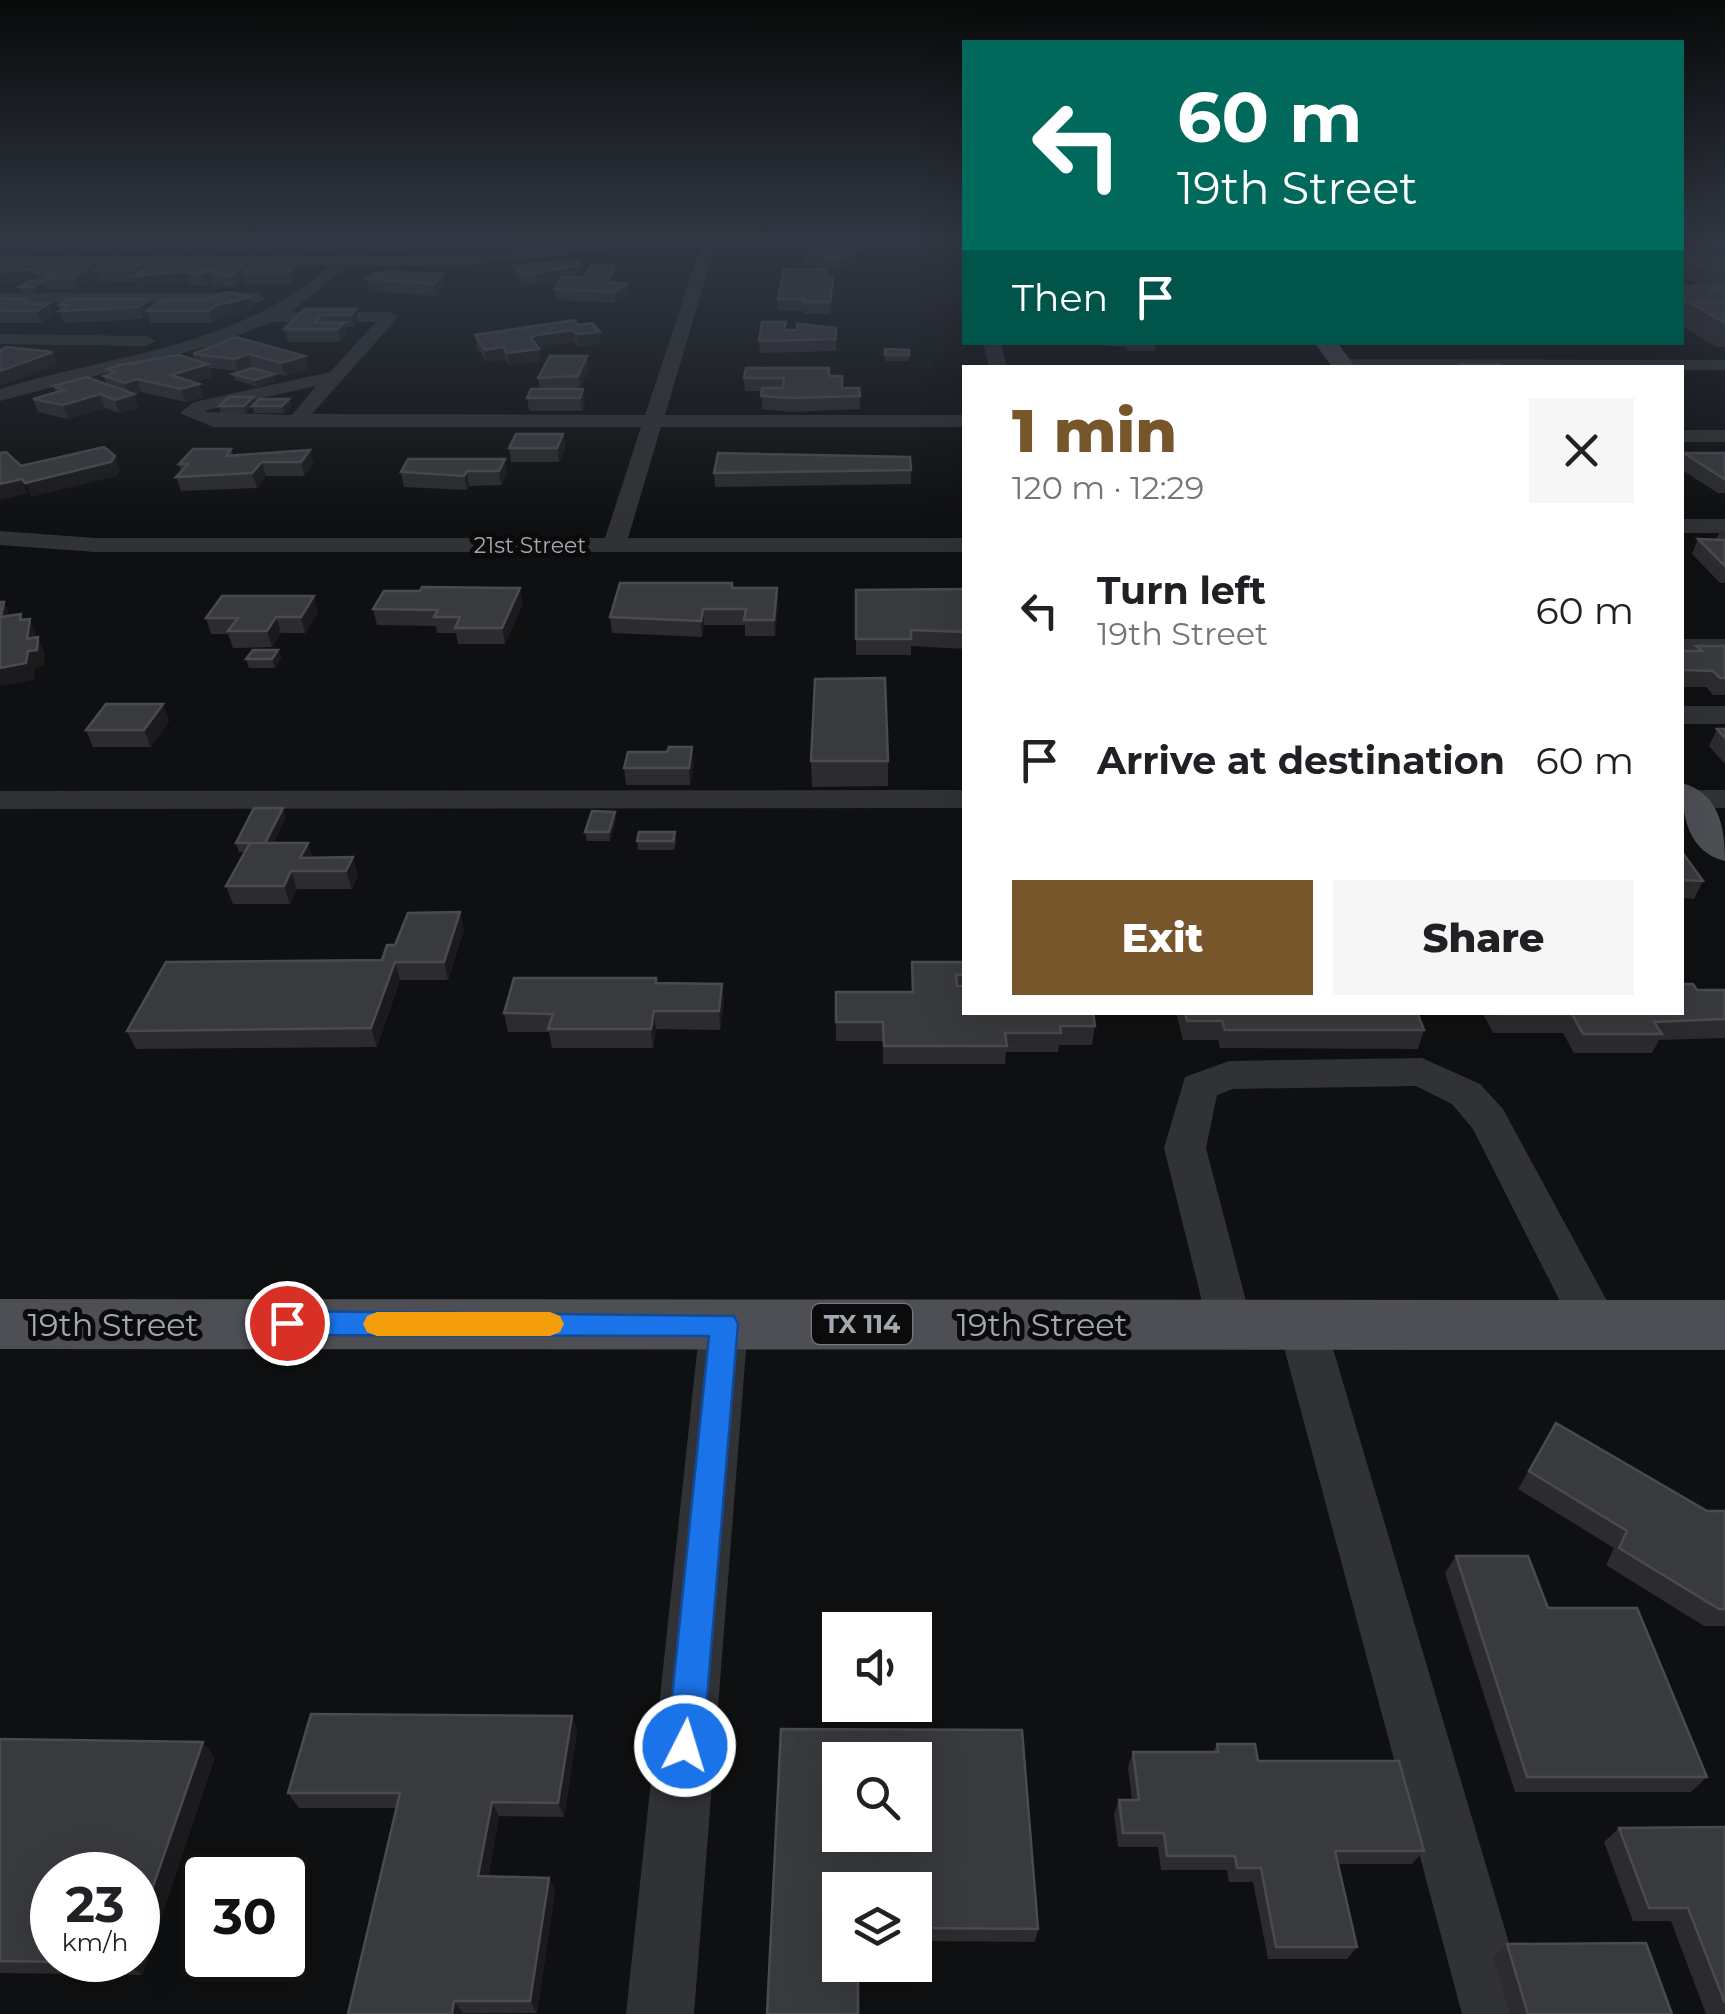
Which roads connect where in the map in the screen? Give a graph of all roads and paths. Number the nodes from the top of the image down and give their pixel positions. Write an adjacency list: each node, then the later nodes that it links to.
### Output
1 (215, 334): 6 (street)
2 (374, 334): 12 (street)
3 (681, 334): 16 (street)
4 (0, 340): 6 (street)
5 (1327, 345): 10 (main road)
6 (170, 348): 13 (street)
7 (1725, 353): 8 (street)
8 (1670, 364): 9 (street); 11 (street)
9 (1725, 364)
10 (1343, 365)
11 (1507, 365)
12 (335, 376): 15 (street); 15 (street)
13 (0, 395)
14 (962, 420): 16 (street)
15 (312, 421): 16 (street)
16 (654, 421): 23 (street)
17 (1684, 436): 18 (street)
18 (1725, 436)
19 (1684, 526): 20 (street)
20 (1725, 526)
21 (0, 538): 22 (street, 21st Street)
22 (96, 545): 23 (street, 21st Street); 25 (street, 21st Street)
23 (614, 545): 24 (street, 21st Street)
24 (962, 545)
25 (0, 561)
26 (1684, 646): 27 (street)
27 (1725, 646)
28 (1684, 716): 29 (street)
29 (1725, 716)
30 (1694, 798): 33 (main road)
31 (962, 799): 32 (street)
32 (0, 800)
33 (1725, 849)
34 (0, 1324): 35 (main road, 19th Street / TX 114)
35 (724, 1324): 36 (main road, 19th Street / TX 114); 40 (street)
36 (1228, 1324): 37 (street); 39 (main road, 19th Street / TX 114)
37 (1596, 1324): 38 (main road, 19th Street / TX 114); 39 (main road, 19th Street / TX 114)
38 (1725, 1324)
39 (1302, 1325): 41 (street)
40 (660, 2014)
41 (1496, 2014)

